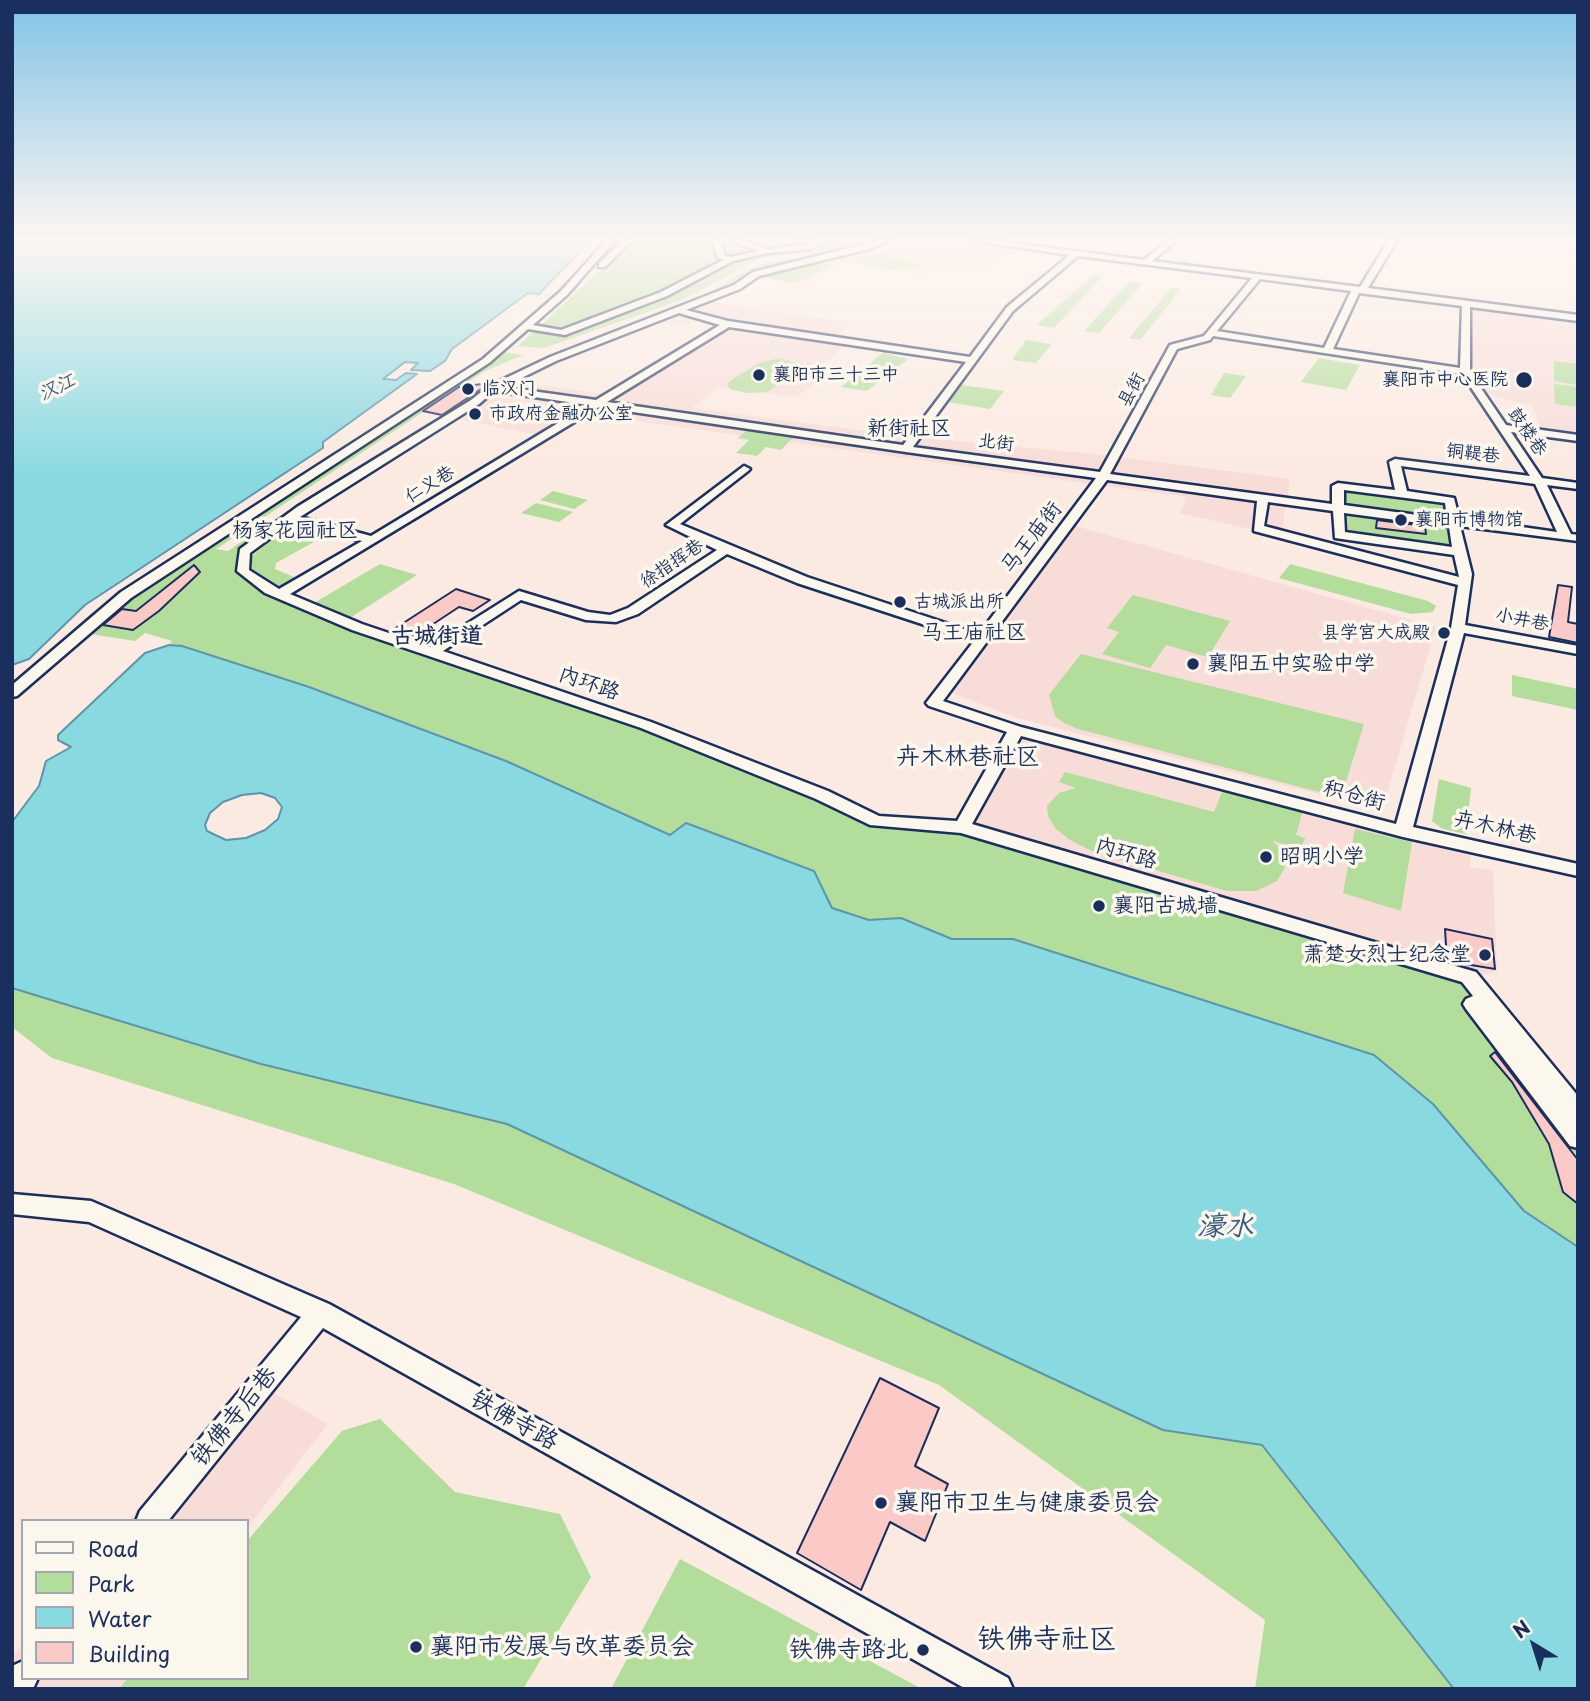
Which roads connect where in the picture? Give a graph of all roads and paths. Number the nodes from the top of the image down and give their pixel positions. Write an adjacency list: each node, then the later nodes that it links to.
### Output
1 (534, 319): 10 (street)
2 (598, 319): 10 (street)
3 (654, 319): 15 (street, 内环路)
4 (711, 319): 9 (street)
5 (1002, 319): 13 (street)
6 (1223, 319): 11 (street, 县街)
7 (1344, 319): 12 (street)
8 (1466, 319): 14 (street)
9 (727, 324): 13 (street); 16 (street, 仁义巷)
10 (526, 326): 39 (street)
11 (1212, 333): 12 (street); 21 (street, 县街)
12 (1327, 351): 14 (street)
13 (973, 360): 19 (street)
14 (1465, 372): 17 (street, 鼓楼巷)
15 (492, 388): 16 (street, 北街); 27 (street, 内环路)
16 (597, 403): 19 (street, 北街); 30 (street, 仁义巷)
17 (1503, 428): 18 (street); 22 (street, 鼓楼巷)
18 (1578, 438)
19 (906, 449): 21 (street, 北街)
20 (744, 469): 31 (street)
21 (1104, 475): 25 (street, 北街); 36 (street, 马王庙街)
22 (1538, 481): 23 (street, 铜鞮巷); 24 (street, 铜鞮巷); 29 (street, 鼓楼巷)
23 (1578, 486)
24 (1402, 494): 26 (street); 28 (street)
25 (1263, 499): 26 (street, 北街); 33 (street)
26 (1339, 510): 28 (street, 北街); 32 (street)
27 (291, 518): 30 (street); 34 (street, 内环路)
28 (1454, 523): 29 (street, 北街); 32 (street, 积仓街)
29 (1572, 538)
30 (373, 540): 34 (street, 仁义巷)
31 (726, 549): 36 (street, 徐指挥巷); 38 (street, 徐指挥巷)
32 (1459, 552): 33 (street, 积仓街)
33 (1465, 583): 35 (street, 积仓街)
34 (280, 594): 38 (street, 内环路)
35 (1458, 628): 37 (street, 小井巷); 42 (street, 积仓街)
36 (981, 639): 40 (street, 马王庙街)
37 (1578, 650)
38 (432, 652): 41 (street, 内环路)
39 (12, 693)
40 (1016, 730): 41 (street); 42 (street, 积仓街)
41 (962, 827): 44 (street, 内环路)
42 (1403, 831): 43 (street, 卉木林巷)
43 (1578, 870)
44 (1490, 1004): 45 (street, 内环路); 46 (street)
45 (1578, 1112)
46 (1578, 1139)
47 (12, 1204): 48 (street, 铁佛寺路)
48 (320, 1313): 49 (street, 铁佛寺后巷); 50 (street, 铁佛寺路)
49 (152, 1519)
50 (997, 1689)

